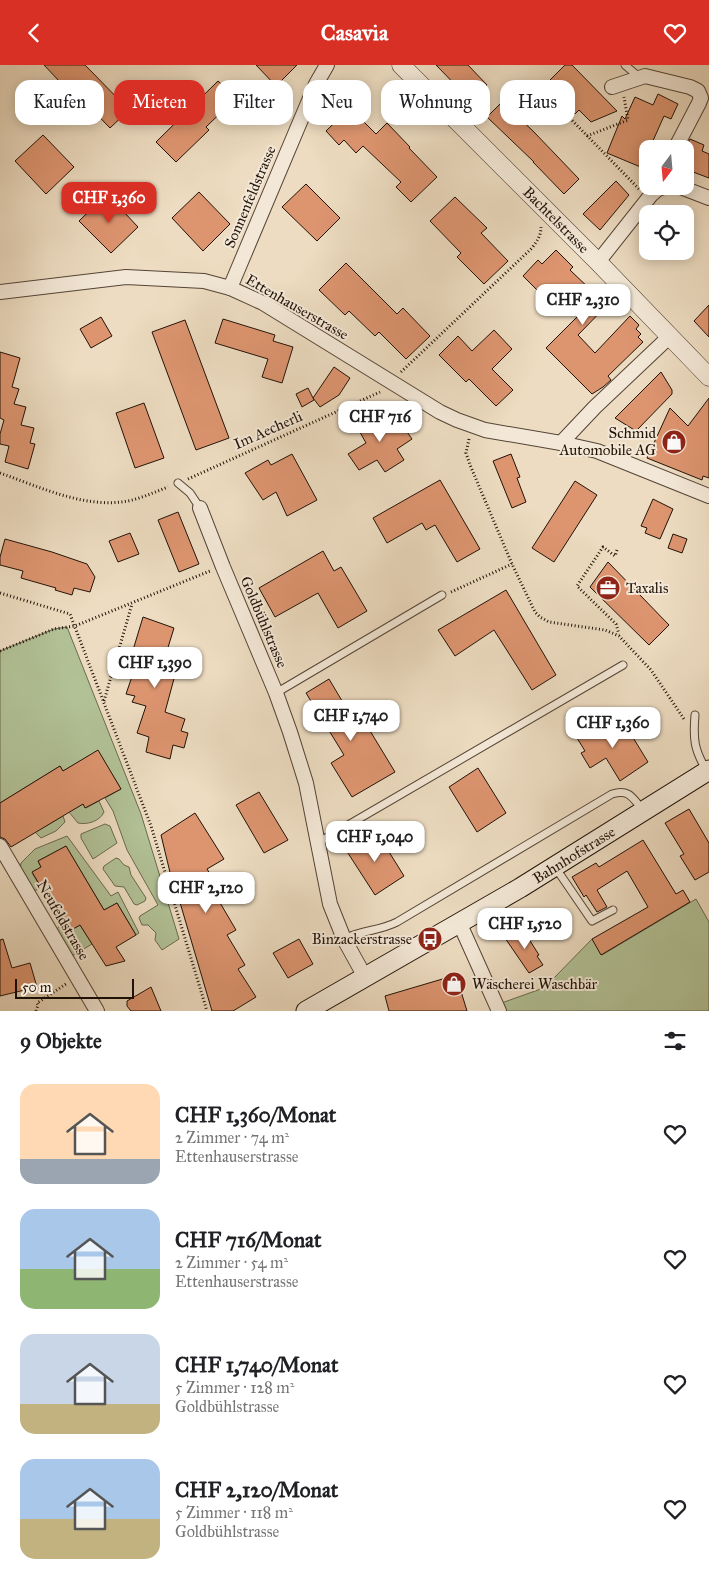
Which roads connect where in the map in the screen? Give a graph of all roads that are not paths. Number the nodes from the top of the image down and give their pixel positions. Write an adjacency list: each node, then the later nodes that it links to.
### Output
1 (327, 65): 11 (street, Sonnenfeldstrasse)
2 (400, 65): 10 (street, Bachtelstrasse)
3 (625, 65): 4 (lane)
4 (639, 77): 5 (street); 6 (street)
5 (617, 86)
6 (680, 140)
7 (694, 192): 9 (street)
8 (651, 195): 10 (street)
9 (709, 197)
10 (598, 262): 13 (street, Bachtelstrasse)
11 (230, 287): 12 (street, Ettenhauserstrasse); 15 (street, Ettenhauserstrasse)
12 (0, 292)
13 (669, 337): 14 (street, Bachtelstrasse); 15 (street)
14 (709, 377)
15 (561, 443): 17 (street, Ettenhauserstrasse)
16 (178, 483): 18 (lane)
17 (709, 496)
18 (200, 508): 21 (street, Goldbühlstrasse)
19 (442, 595): 21 (lane)
20 (622, 665): 25 (lane)
21 (276, 693): 25 (street, Goldbühlstrasse)
22 (695, 715): 23 (lane)
23 (708, 771): 24 (main road, Bahnhofstrasse)
24 (644, 811): 27 (main road, Bahnhofstrasse); 30 (lane)
25 (319, 842): 30 (street, Goldbühlstrasse)
26 (0, 846): 32 (street, Neufeldstrasse)
27 (554, 867): 28 (lane); 29 (main road, Bahnhofstrasse)
28 (613, 910)
29 (459, 922): 31 (main road, Bahnhofstrasse); 34 (street)
30 (344, 939): 31 (street, Goldbühlstrasse)
31 (365, 977): 33 (main road, Bahnhofstrasse)
32 (97, 1011)
33 (306, 1011)
34 (499, 1011)

